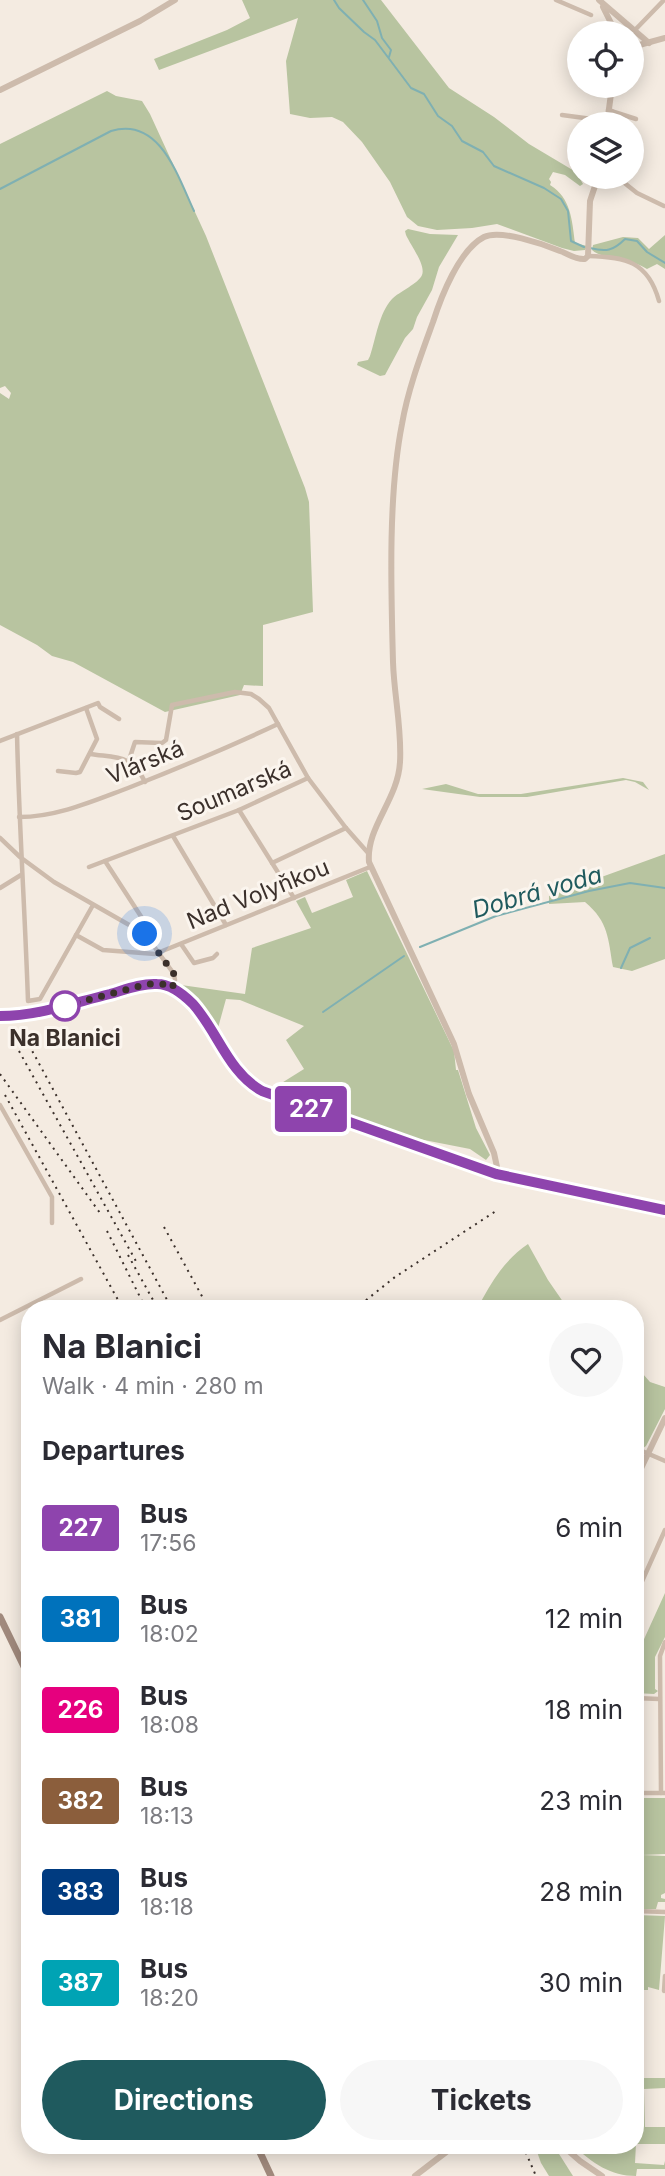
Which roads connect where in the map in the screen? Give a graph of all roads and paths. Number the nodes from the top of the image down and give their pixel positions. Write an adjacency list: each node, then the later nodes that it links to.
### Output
1 (175, 0): 13 (street)
2 (556, 0): 5 (street)
3 (664, 0): 8 (street)
4 (599, 1): 6 (street); 7 (street)
5 (591, 15)
6 (610, 21)
7 (621, 21)
8 (644, 21)
9 (665, 38): 11 (street)
10 (644, 40): 11 (street)
11 (649, 43): 12 (street)
12 (644, 44)
13 (0, 90)
14 (611, 98): 15 (street)
15 (610, 110): 16 (street)
16 (616, 112)
17 (562, 115): 18 (street)
18 (567, 116)
19 (594, 189): 22 (street)
20 (630, 189): 21 (street)
21 (664, 206)
22 (589, 250): 23 (street); 39 (street)
23 (659, 301)
24 (86, 708): 25 (street); 27 (street); 29 (street)
25 (118, 719)
26 (278, 724): 30 (street); 32 (street); 33 (street, Vlárská)
27 (18, 734): 28 (street); 35 (street)
28 (0, 741)
29 (90, 754): 30 (street); 31 (street)
30 (129, 760): 33 (street)
31 (58, 771)
32 (308, 778): 34 (street, Soumarská); 36 (street)
33 (145, 782): 35 (street, Vlárská)
34 (239, 810): 37 (street, Soumarská); 42 (street)
35 (19, 817): 40 (street)
36 (346, 828): 39 (street); 42 (street)
37 (173, 836): 41 (street, Soumarská); 49 (street)
38 (0, 838): 40 (street)
39 (369, 854): 44 (street)
40 (20, 857): 45 (street); 48 (street)
41 (105, 861): 43 (street, Soumarská); 50 (street)
42 (272, 863): 47 (street)
43 (89, 867)
44 (370, 867): 47 (street, Nad Volyňkou); 58 (street)
45 (21, 875): 46 (street); 51 (street)
46 (0, 888)
47 (294, 898): 49 (street, Nad Volyňkou)
48 (93, 905): 50 (street); 51 (street)
49 (226, 925): 52 (street, Nad Volyňkou)
50 (145, 934): 53 (street)
51 (76, 935): 53 (street)
52 (181, 944): 53 (street, Nad Volyňkou); 54 (street)
53 (158, 954): 55 (street)
54 (217, 954)
55 (172, 988): 56 (main road); 58 (main road)
56 (0, 1016)
57 (0, 1105): 60 (street)
58 (496, 1174): 59 (main road)
59 (665, 1210)
60 (51, 1223)
61 (81, 1279): 62 (street)
62 (40, 1300)
63 (21, 1309): 64 (street)
64 (0, 1320)
65 (665, 1418): 67 (street)
66 (644, 1452): 67 (street)
67 (648, 1454): 68 (street); 69 (street)
68 (665, 1461)
69 (644, 1462)
70 (665, 1531): 71 (street)
71 (644, 1577)
72 (0, 1617): 74 (main road)
73 (665, 1642): 76 (street)
74 (21, 1660)
75 (644, 1699): 76 (street)
76 (659, 1699): 78 (street)
77 (644, 1793): 78 (street)
78 (663, 1793)
79 (644, 1912): 80 (street)
80 (665, 1912)
81 (665, 1976): 82 (street)
82 (664, 1992)
83 (261, 2154): 86 (main road)
84 (444, 2154): 87 (street)
85 (574, 2154): 88 (street)
86 (271, 2176)
87 (415, 2176)
88 (602, 2176)

